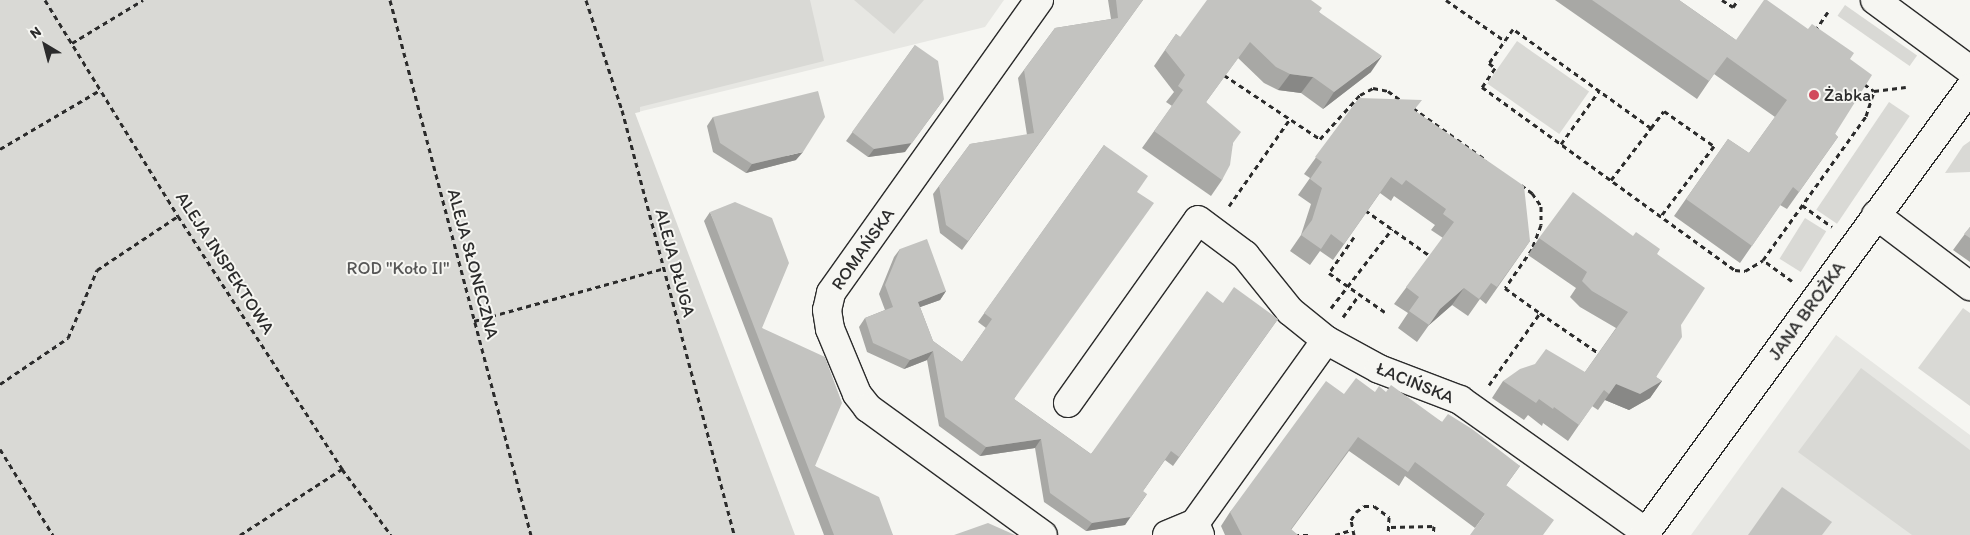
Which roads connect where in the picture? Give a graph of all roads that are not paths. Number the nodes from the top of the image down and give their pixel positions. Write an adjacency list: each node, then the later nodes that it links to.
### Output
1 (1039, 0): 11 (street, ROMAŃSKA)
2 (1875, 0): 3 (street)
3 (1970, 70)
4 (1970, 88): 5 (street, JANA BROŻKA)
5 (1876, 215): 6 (street); 10 (street, JANA BROŻKA)
6 (1970, 286)
7 (1333, 331): 8 (street, ŁACIŃSKA); 9 (street); 10 (street, ŁACIŃSKA)
8 (1068, 403)
9 (1197, 529): 12 (street)
10 (1645, 534)
11 (1043, 535)
12 (1167, 535)

